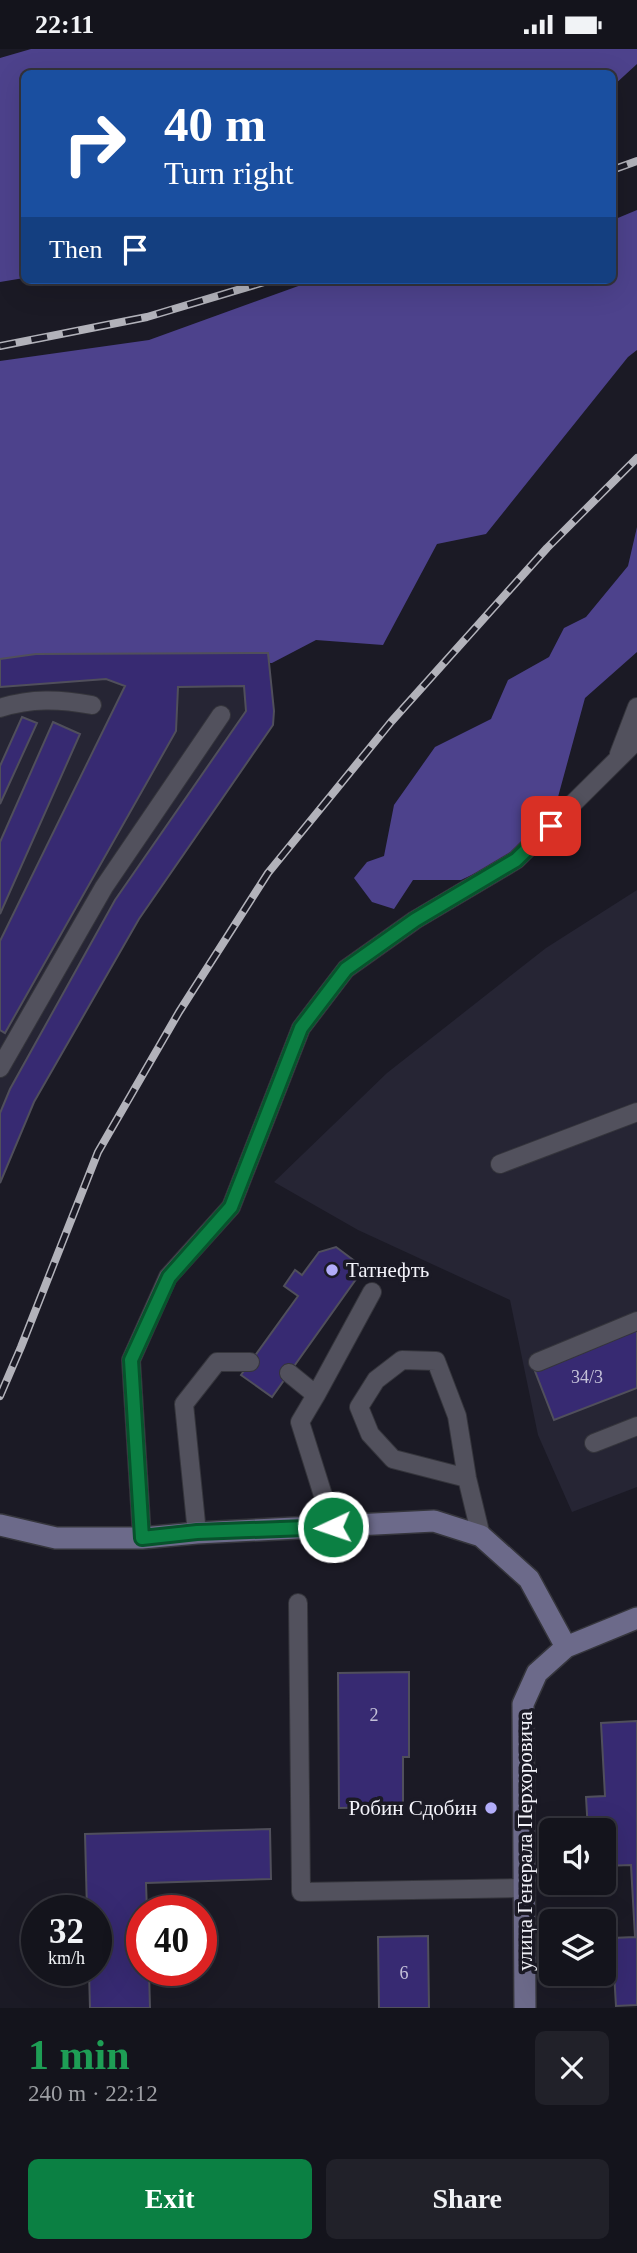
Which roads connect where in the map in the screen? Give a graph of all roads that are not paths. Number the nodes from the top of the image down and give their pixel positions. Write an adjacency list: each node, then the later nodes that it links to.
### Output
1 (92, 705): 3 (lane)
2 (637, 707): 6 (lane)
3 (0, 708)
4 (221, 715): 7 (lane)
5 (637, 740): 6 (lane)
6 (616, 761): 23 (lane)
7 (0, 1067)
8 (637, 1112): 9 (lane)
9 (500, 1164)
10 (372, 1291): 15 (lane)
11 (637, 1321): 13 (lane)
12 (250, 1362): 21 (lane)
13 (538, 1362)
14 (289, 1373): 15 (lane)
15 (316, 1395): 20 (lane)
16 (637, 1426): 17 (lane)
17 (594, 1443)
18 (467, 1478): 18 (lane); 22 (lane)
19 (0, 1525): 23 (street)
20 (333, 1527): 21 (street); 22 (street)
21 (197, 1532): 23 (street)
22 (481, 1536): 26 (street)
23 (142, 1538)
24 (298, 1603): 27 (lane)
25 (637, 1618): 26 (street, улица Генерала Перхоровича)
26 (566, 1647): 27 (street, улица Генерала Перхоровича)
27 (524, 1888): 28 (street, улица Генерала Перхоровича)
28 (525, 2008)

